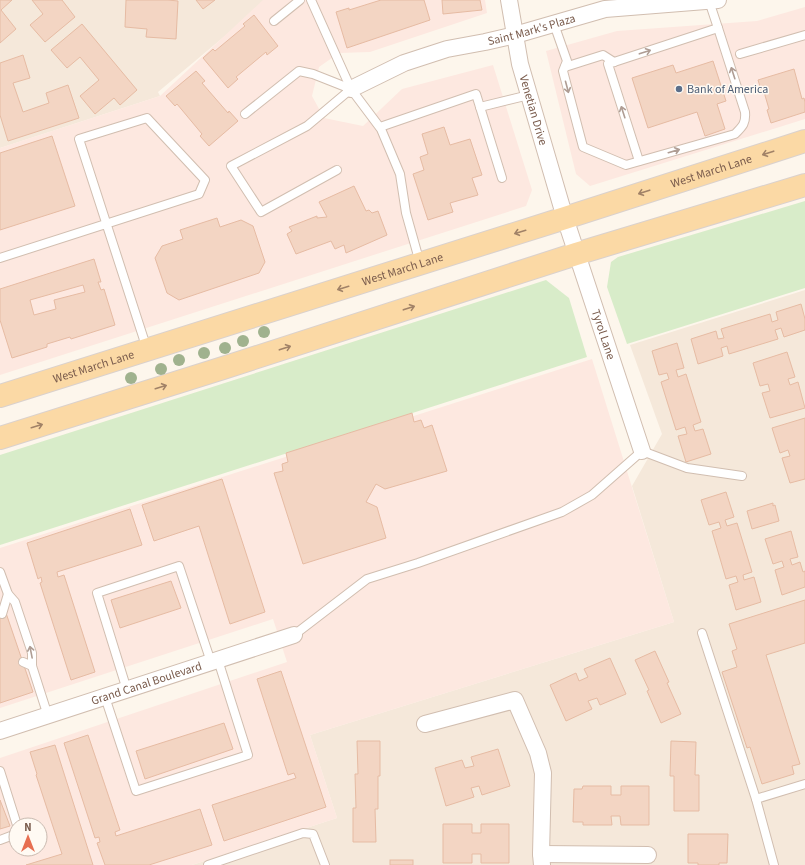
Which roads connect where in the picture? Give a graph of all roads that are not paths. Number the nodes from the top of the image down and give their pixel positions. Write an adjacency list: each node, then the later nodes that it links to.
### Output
1 (300, 0): 6 (lane)
2 (311, 0): 14 (lane)
3 (509, 0): 9 (street, Venetian Drive)
4 (713, 0): 5 (street, Saint Mark's Plaza); 8 (lane)
5 (631, 4): 7 (street, Saint Mark's Plaza)
6 (274, 21)
7 (554, 24): 9 (street, Saint Mark's Plaza); 13 (lane)
8 (718, 28): 12 (lane, one-way to 8); 20 (lane, one-way to 8)
9 (515, 35): 14 (street, Saint Mark's Plaza); 15 (street, Venetian Drive)
10 (805, 35): 11 (lane)
11 (740, 54)
12 (614, 62): 13 (lane); 20 (lane, one-way to 12)
13 (565, 67): 20 (lane, one-way to 20)
14 (351, 89): 17 (lane); 18 (lane); 21 (lane)
15 (529, 95): 16 (lane); 24 (street, Venetian Drive)
16 (480, 107): 18 (lane); 22 (lane)
17 (245, 114)
18 (380, 127): 28 (lane)
19 (805, 141): 24 (main road, West March Lane, one-way to 24)
20 (639, 161)
21 (337, 170)
22 (502, 178)
23 (805, 185): 26 (main road)
24 (565, 218): 26 (street, Tyrol Lane); 28 (main road, West March Lane, one-way to 28)
25 (106, 224): 25 (lane); 27 (lane); 29 (lane)
26 (576, 254): 31 (main road, one-way to 26); 32 (street, Tyrol Lane)
27 (0, 258)
28 (420, 264): 29 (main road, West March Lane, one-way to 29)
29 (148, 350): 30 (main road, West March Lane)
30 (0, 396)
31 (0, 438)
32 (642, 451): 33 (lane); 38 (lane)
33 (742, 476)
34 (0, 572): 35 (lane)
35 (8, 594): 36 (lane); 41 (lane, one-way to 35)
36 (2, 614)
37 (702, 633): 49 (lane)
38 (294, 635): 39 (street, Grand Canal Boulevard)
39 (215, 661): 42 (street, Grand Canal Boulevard); 42 (lane); 43 (lane)
40 (23, 662): 41 (lane)
41 (32, 666): 44 (lane)
42 (127, 690): 43 (street, Grand Canal Boulevard)
43 (106, 697): 44 (street, Grand Canal Boulevard)
44 (48, 716): 46 (street, Grand Canal Boulevard)
45 (425, 724): 52 (street)
46 (0, 731)
47 (0, 771): 50 (lane)
48 (805, 784): 49 (lane)
49 (756, 799): 55 (lane)
50 (14, 817)
51 (648, 855): 52 (street)
52 (541, 859)
53 (208, 865): 54 (lane)
54 (325, 865)
55 (774, 865)

